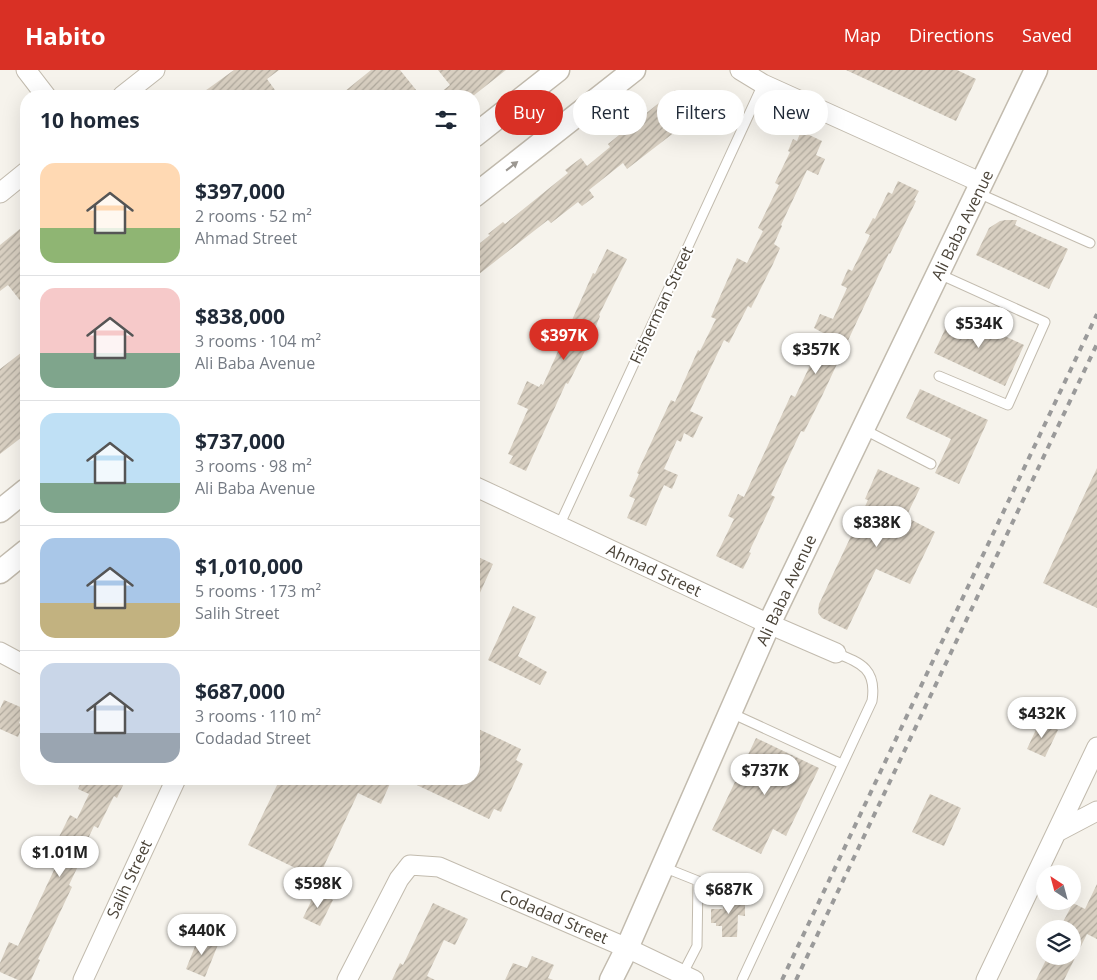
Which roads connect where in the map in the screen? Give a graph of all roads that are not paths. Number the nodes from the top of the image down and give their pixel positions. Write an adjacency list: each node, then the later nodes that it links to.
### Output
1 (26, 70): 8 (street)
2 (155, 70): 9 (street)
3 (558, 70): 10 (street)
4 (634, 70): 13 (street, one-way to 4)
5 (740, 70): 7 (street)
6 (1036, 70): 12 (street, Ali Baba Avenue)
7 (763, 84): 12 (street); 23 (lane, Fisherman Street)
8 (41, 90)
9 (130, 90)
10 (480, 131)
11 (20, 177): 14 (street)
12 (980, 188): 15 (lane); 16 (street, Ali Baba Avenue)
13 (480, 191)
14 (0, 193)
15 (1090, 242)
16 (938, 274): 17 (lane); 18 (street, Ali Baba Avenue)
17 (939, 376)
18 (863, 429): 19 (lane); 26 (street, Ali Baba Avenue)
19 (931, 464)
20 (480, 489): 23 (street, Ahmad Street)
21 (20, 495): 22 (street)
22 (0, 511)
23 (560, 526): 26 (street, Ahmad Street)
24 (20, 556): 25 (street)
25 (0, 572)
26 (769, 624): 28 (street, Ahmad Street); 30 (street, Ali Baba Avenue)
27 (0, 652): 29 (street)
28 (836, 653): 32 (lane)
29 (20, 663)
30 (730, 713): 32 (lane); 36 (street, Ali Baba Avenue)
31 (1097, 747): 35 (street)
32 (842, 764): 42 (lane)
33 (173, 785): 39 (street, Salih Street)
34 (1097, 811): 35 (street)
35 (1057, 832): 43 (street)
36 (663, 867): 37 (street, Ali Baba Avenue); 38 (lane)
37 (627, 948): 38 (street, Codadad Street); 40 (street, Codadad Street); 41 (street, Ali Baba Avenue)
38 (688, 977)
39 (83, 980)
40 (347, 980)
41 (612, 980)
42 (742, 980)
43 (986, 980)

